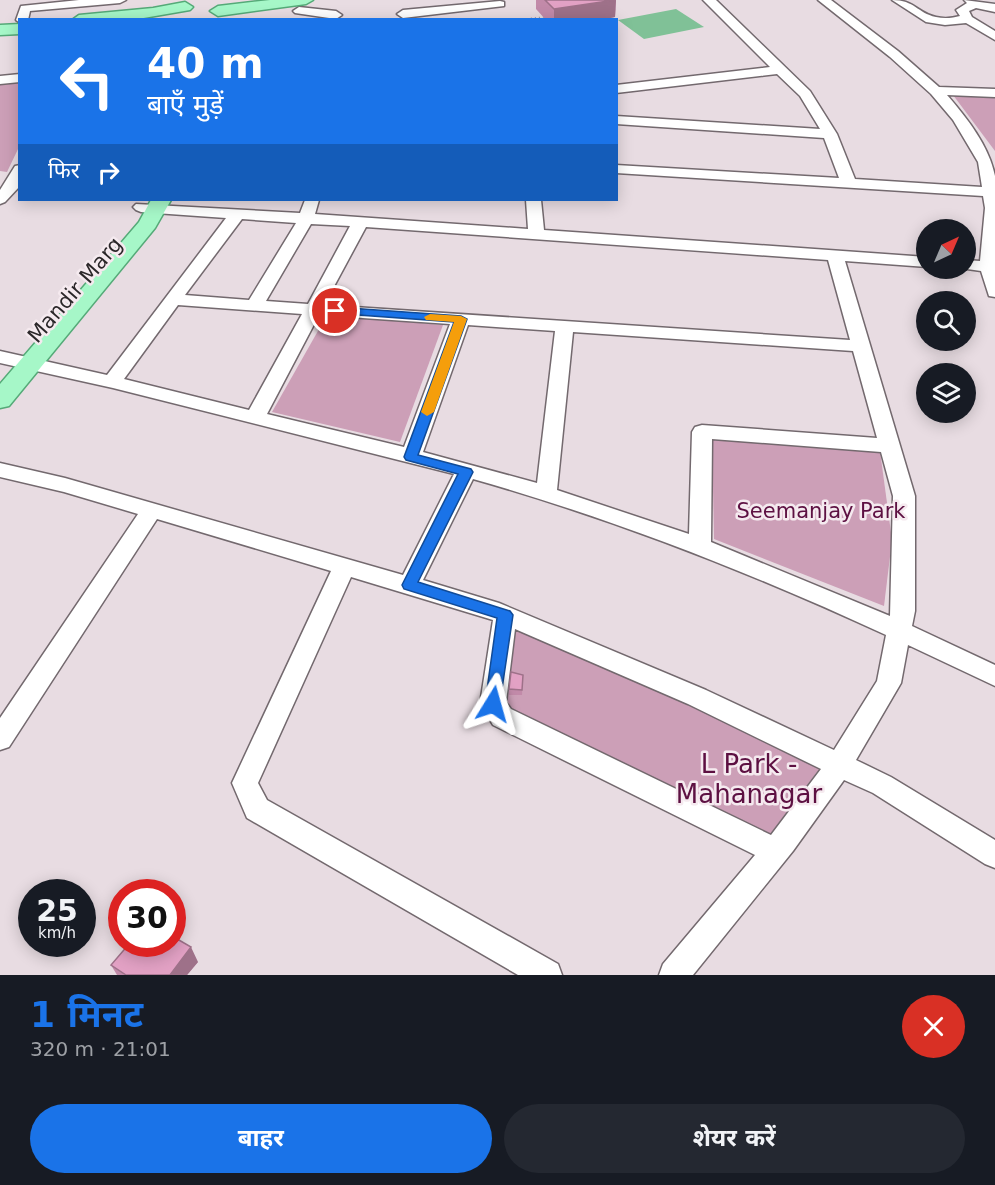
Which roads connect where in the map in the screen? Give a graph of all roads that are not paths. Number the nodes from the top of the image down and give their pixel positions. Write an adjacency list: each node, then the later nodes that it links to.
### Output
1 (120, 0): 14 (street)
2 (252, 0): 8 (main road)
3 (709, 0): 21 (street)
4 (824, 0): 25 (street)
5 (898, 0): 17 (street)
6 (972, 2): 10 (street); 17 (street)
7 (501, 5): 12 (street)
8 (202, 8): 9 (main road); 15 (main road); 16 (main road)
9 (300, 8): 13 (street)
10 (995, 8)
11 (403, 14): 12 (street)
12 (455, 14)
13 (336, 15)
14 (22, 18)
15 (100, 18)
16 (135, 18)
17 (968, 19): 20 (street)
18 (18, 26): 19 (main road)
19 (0, 28)
20 (995, 36)
21 (781, 70): 24 (street); 28 (street)
22 (18, 78): 23 (street)
23 (0, 80)
24 (618, 89)
25 (936, 91): 26 (street); 32 (street)
26 (995, 93)
27 (618, 120): 28 (street)
28 (830, 134): 31 (street)
29 (618, 169): 31 (street)
30 (12, 174): 33 (street)
31 (849, 183): 32 (street)
32 (991, 187): 44 (street)
33 (0, 199)
34 (312, 201): 38 (street)
35 (534, 201): 40 (street)
36 (151, 204): 37 (street); 52 (main road)
37 (237, 214): 38 (street); 46 (street)
38 (306, 219): 39 (street); 47 (street)
39 (360, 223): 40 (street); 48 (street)
40 (536, 236): 41 (street)
41 (835, 256): 42 (street); 51 (street)
42 (916, 261)
43 (976, 265): 44 (street)
44 (992, 266): 45 (street)
45 (995, 292)
46 (175, 300): 47 (street); 54 (street)
47 (254, 306): 48 (street)
48 (314, 309): 49 (street); 56 (street)
49 (461, 319): 50 (street); 58 (street)
50 (565, 326): 51 (street); 61 (street)
51 (861, 346): 57 (street)
52 (16, 360): 53 (main road, Mandir Marg); 54 (street); 55 (main road)
53 (0, 377)
54 (111, 382): 56 (street)
55 (0, 400)
56 (255, 417): 58 (street)
57 (889, 446): 63 (street); 67 (street)
58 (411, 457): 60 (street)
59 (0, 470): 62 (street)
60 (466, 472): 61 (street); 65 (street)
61 (546, 495): 63 (street)
62 (152, 510): 64 (street); 69 (street)
63 (700, 547): 67 (street)
64 (345, 566): 65 (street); 73 (street)
65 (409, 585): 66 (street)
66 (505, 615): 70 (street); 71 (street)
67 (900, 629): 68 (street); 70 (street)
68 (995, 676)
69 (0, 740)
70 (839, 765): 71 (street); 72 (street)
71 (775, 851): 74 (street)
72 (995, 855)
73 (547, 975)
74 (674, 975)

